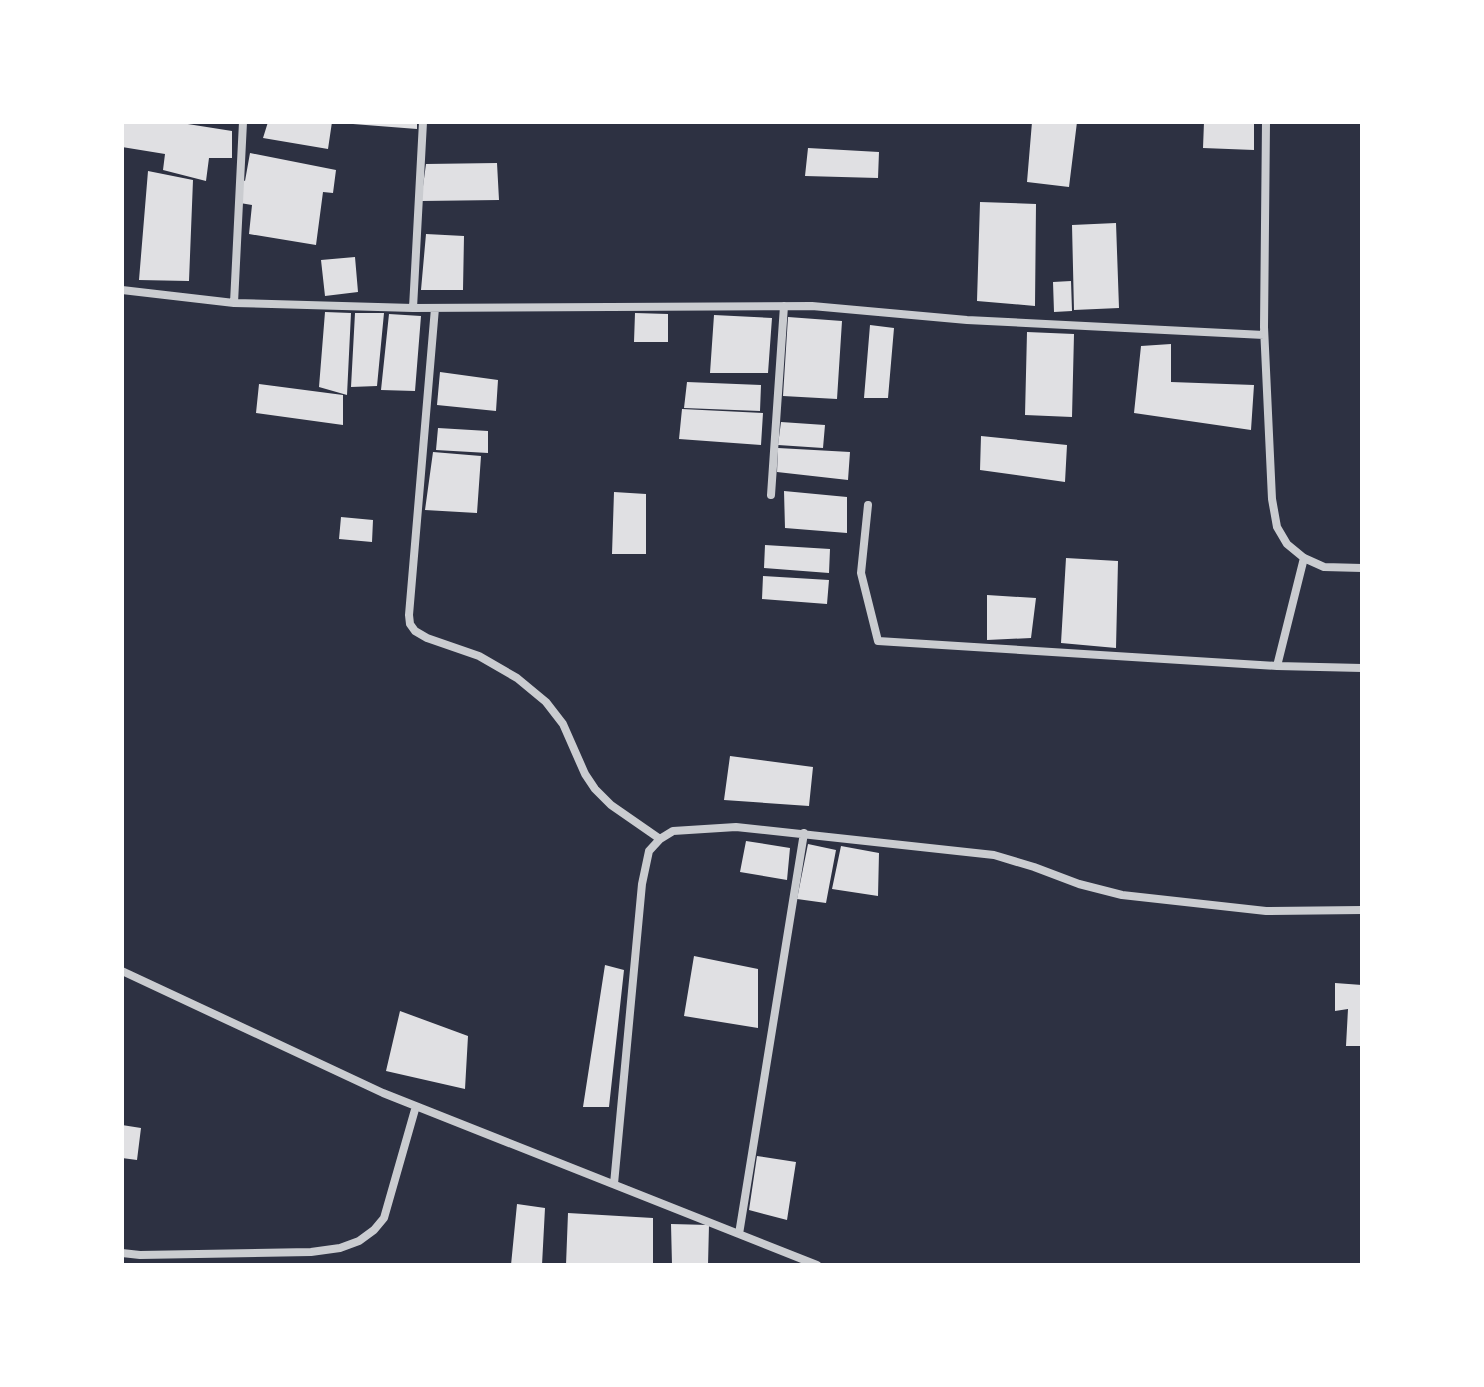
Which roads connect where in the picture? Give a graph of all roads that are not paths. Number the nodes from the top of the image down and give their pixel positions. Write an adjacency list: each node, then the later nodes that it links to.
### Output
1 (243, 122): 5 (street)
2 (423, 122): 7 (street)
3 (1266, 122): 9 (street)
4 (122, 290): 5 (street)
5 (234, 303): 7 (street)
6 (784, 306): 8 (street); 9 (street); 10 (street)
7 (413, 308): 8 (street)
8 (435, 308): 17 (street)
9 (1264, 335): 12 (street)
10 (771, 495)
11 (868, 505): 14 (street)
12 (1304, 558): 13 (street); 14 (street)
13 (1362, 568)
14 (1277, 666): 15 (street)
15 (1362, 668)
16 (804, 833): 17 (street); 18 (street); 22 (street)
17 (660, 839): 21 (street)
18 (1362, 910)
19 (122, 971): 20 (street)
20 (416, 1106): 21 (street); 23 (street)
21 (614, 1184): 22 (street)
22 (739, 1234): 24 (street)
23 (122, 1253)
24 (817, 1265)

